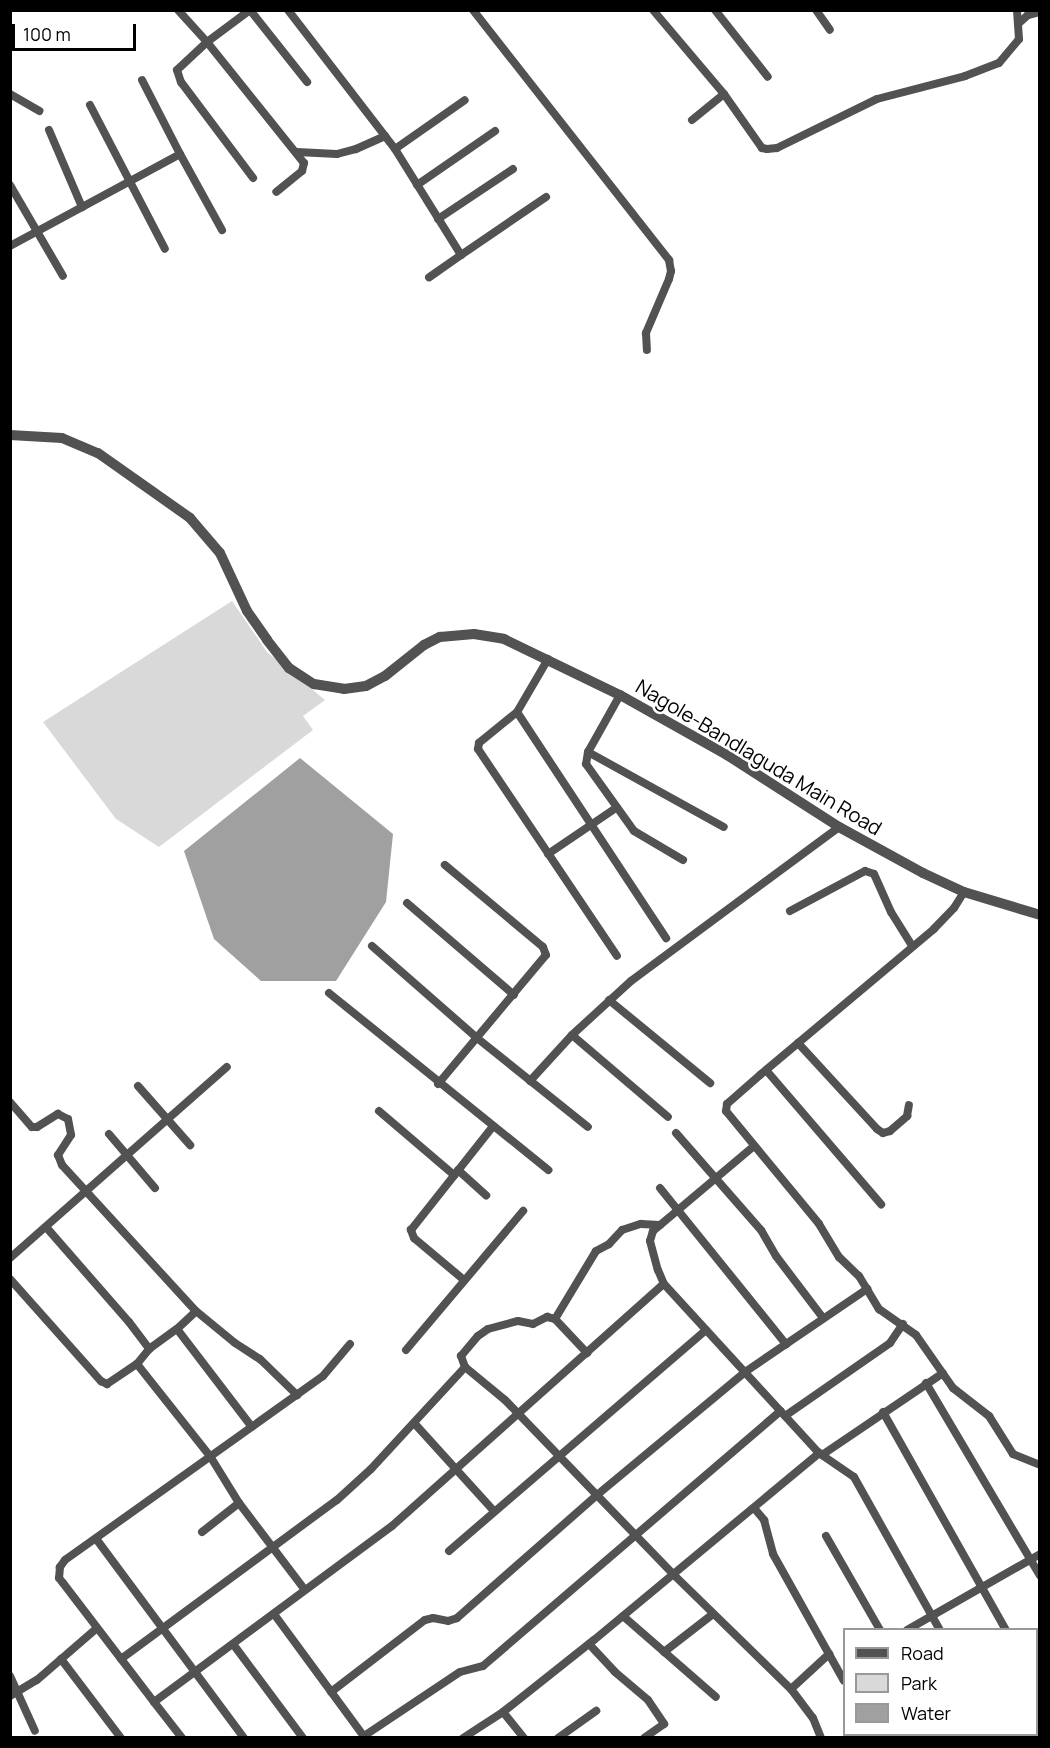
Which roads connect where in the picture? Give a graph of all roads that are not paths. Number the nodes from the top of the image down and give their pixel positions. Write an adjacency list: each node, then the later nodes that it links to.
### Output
1 (178, 10): 12 (street)
2 (288, 10): 24 (street)
3 (473, 10): 44 (street)
4 (653, 10): 17 (street)
5 (715, 10): 13 (street)
6 (816, 10): 11 (street)
7 (1017, 10): 10 (street)
8 (250, 11): 12 (street); 15 (street)
9 (1040, 12): 10 (street)
10 (1019, 22): 17 (street)
11 (830, 30)
12 (207, 42): 26 (street); 29 (street)
13 (768, 77)
14 (142, 80): 27 (street)
15 (308, 82)
16 (10, 94): 20 (street)
17 (724, 94): 21 (street)
18 (465, 100): 25 (street)
19 (90, 105): 30 (street)
20 (39, 111)
21 (692, 120)
22 (49, 130): 35 (street)
23 (495, 131): 32 (street)
24 (385, 136): 25 (street); 26 (street)
25 (395, 149): 32 (street)
26 (297, 152): 33 (street)
27 (180, 154): 30 (street); 37 (street)
28 (513, 169): 36 (street)
29 (253, 178)
30 (130, 181): 35 (street); 40 (street)
31 (10, 185): 38 (street)
32 (417, 185): 36 (street)
33 (276, 192)
34 (546, 197): 41 (street)
35 (82, 207): 38 (street)
36 (438, 219): 41 (street)
37 (222, 230)
38 (38, 232): 39 (street); 42 (street)
39 (10, 246)
40 (165, 249)
41 (461, 255): 43 (street)
42 (63, 276)
43 (429, 277)
44 (647, 350)
45 (10, 435): 46 (street, Nagole-Bandlaguda Main Road)
46 (548, 658): 47 (street, Nagole-Bandlaguda Main Road); 48 (street)
47 (620, 694): 49 (street); 53 (street, Nagole-Bandlaguda Main Road)
48 (518, 712): 51 (street); 54 (street)
49 (588, 752): 50 (street); 52 (street)
50 (616, 808): 51 (street); 55 (street)
51 (592, 825): 54 (street); 61 (street)
52 (724, 827)
53 (839, 827): 57 (street, Nagole-Bandlaguda Main Road); 67 (street)
54 (548, 854): 64 (street)
55 (683, 860)
56 (445, 865): 66 (street)
57 (964, 892): 60 (street, Nagole-Bandlaguda Main Road); 62 (street)
58 (407, 903): 66 (street)
59 (790, 911): 62 (street)
60 (1040, 915)
61 (666, 938)
62 (912, 945): 70 (street)
63 (372, 946): 69 (street)
64 (617, 956)
65 (330, 993): 75 (street)
66 (514, 995): 69 (street)
67 (609, 1000): 68 (street); 74 (street)
68 (572, 1035): 73 (street); 80 (street)
69 (477, 1038): 73 (street); 75 (street)
70 (798, 1043): 72 (street); 78 (street)
71 (227, 1067): 81 (street)
72 (766, 1070): 87 (street); 96 (street)
73 (530, 1081): 83 (street)
74 (710, 1083)
75 (438, 1084): 82 (street)
76 (138, 1086): 81 (street)
77 (10, 1102): 94 (street)
78 (909, 1105)
79 (379, 1111): 90 (street)
80 (668, 1117)
81 (167, 1120): 86 (street); 88 (street)
82 (493, 1126): 89 (street); 90 (street)
83 (588, 1127)
84 (676, 1133): 91 (street)
85 (109, 1134): 88 (street)
86 (190, 1145)
87 (754, 1146): 91 (street); 105 (street)
88 (126, 1155): 92 (street); 94 (street)
89 (548, 1170)
90 (456, 1172): 95 (street); 103 (street)
91 (717, 1179): 97 (street); 107 (street)
92 (155, 1188)
93 (660, 1188): 97 (street)
94 (84, 1190): 100 (street); 106 (street)
95 (486, 1195)
96 (881, 1204)
97 (679, 1210): 99 (street); 113 (street)
98 (523, 1211): 103 (street)
99 (660, 1225): 104 (street); 108 (street)
100 (46, 1227): 101 (street); 114 (street)
101 (10, 1258)
102 (10, 1279): 117 (street)
103 (464, 1280): 115 (street)
104 (664, 1284): 111 (street); 116 (street)
105 (867, 1289): 107 (street); 109 (street)
106 (196, 1311): 110 (street); 122 (street)
107 (823, 1318): 113 (street)
108 (555, 1319): 116 (street); 118 (street)
109 (903, 1324): 120 (street); 125 (street)
110 (177, 1329): 114 (street); 127 (street)
111 (706, 1330): 119 (street); 129 (street)
112 (350, 1344): 122 (street)
113 (786, 1344): 119 (street)
114 (149, 1349): 117 (street)
115 (406, 1350)
116 (587, 1353): 124 (street)
117 (137, 1364): 130 (street)
118 (465, 1367): 124 (street); 126 (street)
119 (745, 1372): 125 (street); 133 (street)
120 (943, 1373): 121 (street); 131 (street)
121 (926, 1383): 123 (street); 144 (street)
122 (297, 1395): 127 (street)
123 (883, 1412): 128 (street); 147 (street)
124 (519, 1414): 129 (street); 132 (street)
125 (783, 1414): 128 (street); 138 (street)
126 (415, 1424): 132 (street); 141 (street)
127 (252, 1427): 130 (street)
128 (820, 1454): 135 (street); 151 (street)
129 (559, 1455): 133 (street); 136 (street)
130 (210, 1456): 134 (street); 140 (street)
131 (1040, 1465)
132 (456, 1469): 136 (street); 148 (street)
133 (597, 1495): 138 (street); 169 (street)
134 (239, 1503): 137 (street); 141 (street)
135 (754, 1508): 145 (street); 162 (street)
136 (494, 1511): 142 (street)
137 (202, 1532)
138 (635, 1535): 145 (street); 180 (street)
139 (826, 1536): 155 (street)
140 (97, 1540): 153 (street); 154 (street)
141 (272, 1546): 148 (street); 154 (street)
142 (449, 1551)
143 (1040, 1554): 144 (street)
144 (1030, 1560): 146 (street); 147 (street)
145 (674, 1575): 150 (street); 152 (street)
146 (1040, 1576)
147 (982, 1587): 151 (street); 158 (street)
148 (305, 1590): 149 (street)
149 (274, 1614): 159 (street); 169 (street)
150 (713, 1614): 161 (street); 168 (street)
151 (932, 1615): 156 (street); 157 (street)
152 (623, 1616): 160 (street); 161 (street)
153 (97, 1628): 163 (street); 164 (street)
154 (161, 1628): 164 (street); 166 (street)
155 (879, 1628)
156 (908, 1628)
157 (939, 1628)
158 (1005, 1628)
159 (233, 1644): 166 (street); 179 (street)
160 (590, 1644): 174 (street); 184 (street)
161 (664, 1652): 171 (street)
162 (829, 1654): 165 (street); 168 (street)
163 (61, 1659): 170 (street); 176 (street)
164 (121, 1659): 172 (street)
165 (841, 1666)
166 (196, 1673): 172 (street); 178 (street)
167 (10, 1676): 170 (street)
168 (791, 1689): 185 (street)
169 (331, 1692): 180 (street)
170 (14, 1694): 175 (street)
171 (716, 1697)
172 (154, 1702): 177 (street)
173 (596, 1711): 183 (street)
174 (503, 1712): 181 (street); 182 (street)
175 (36, 1731)
176 (117, 1736)
177 (182, 1737)
178 (244, 1737)
179 (303, 1737)
180 (364, 1737)
181 (463, 1737)
182 (524, 1737)
183 (558, 1737)
184 (644, 1737)
185 (821, 1737)

